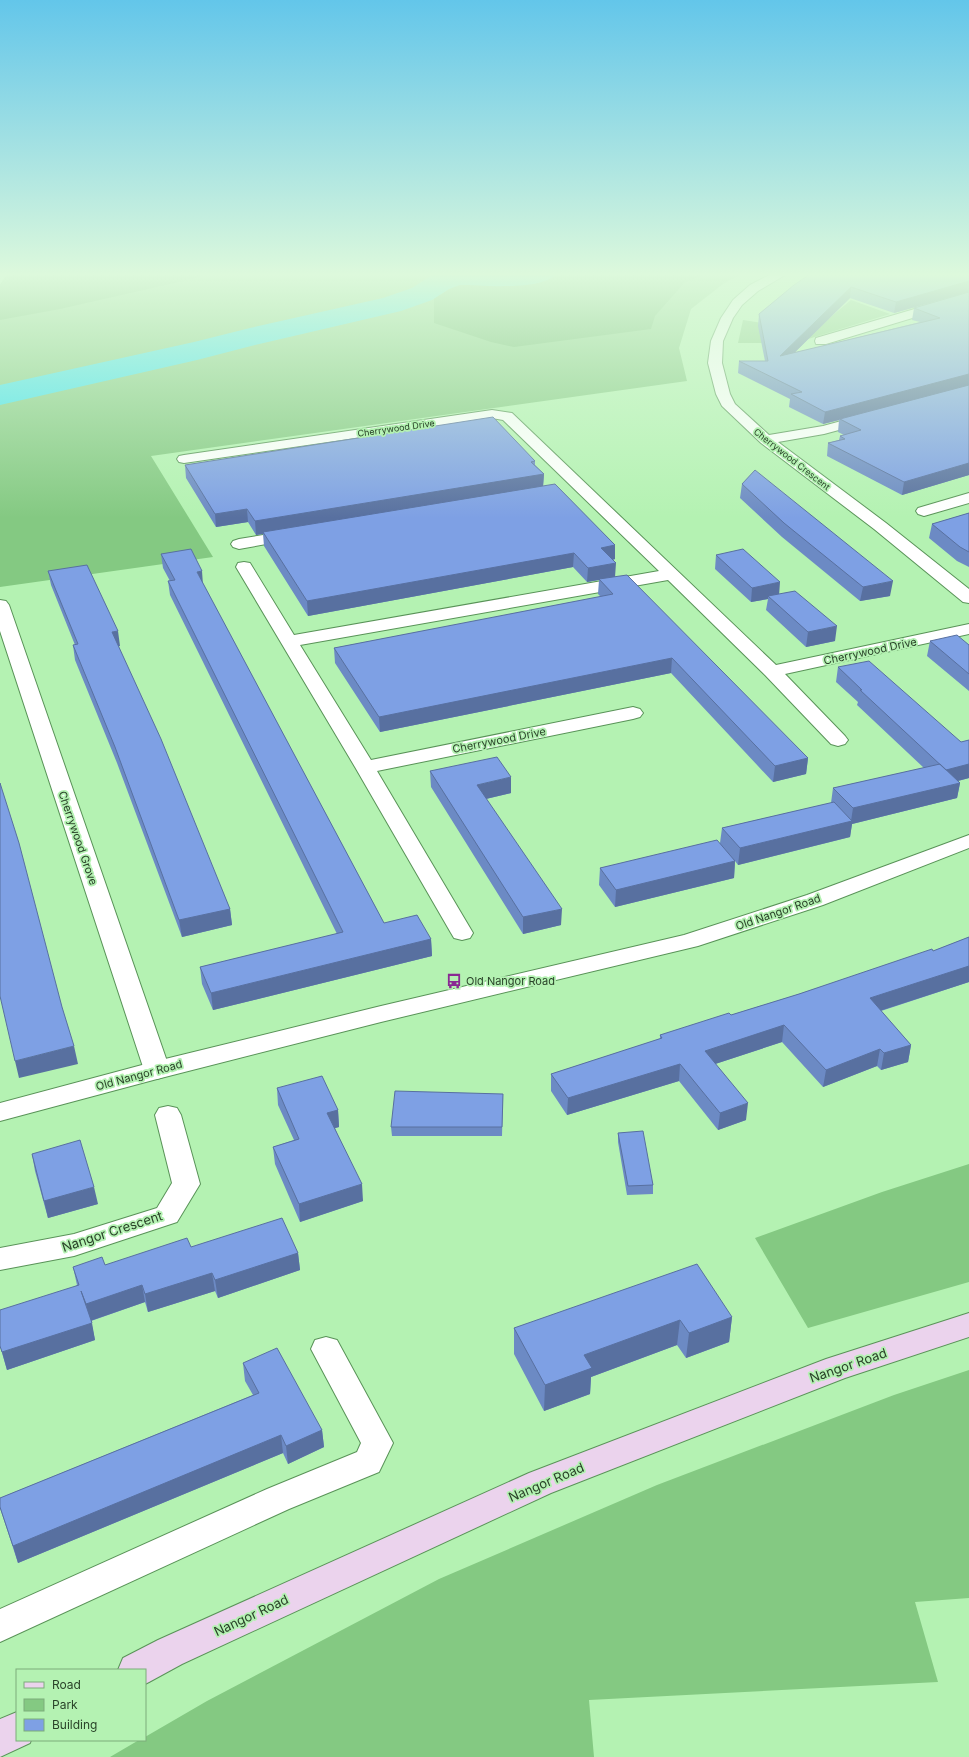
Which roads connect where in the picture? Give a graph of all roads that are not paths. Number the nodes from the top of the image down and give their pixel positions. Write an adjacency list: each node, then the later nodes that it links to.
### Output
1 (716, 354): 3 (street, Cherrywood Crescent)
2 (877, 415): 3 (street)
3 (766, 440): 13 (street, Cherrywood Crescent)
4 (184, 459): 5 (street, Cherrywood Drive)
5 (582, 487): 6 (street); 12 (street, Cherrywood Drive)
6 (562, 490)
7 (969, 498): 8 (street)
8 (924, 511)
9 (308, 532): 10 (street)
10 (239, 544)
11 (244, 567): 16 (street)
12 (672, 574): 16 (street); 17 (street, Cherrywood Drive)
13 (969, 598)
14 (0, 605): 23 (street, Cherrywood Grove)
15 (969, 629): 17 (street, Cherrywood Drive)
16 (288, 642): 20 (street)
17 (772, 671): 19 (street, Cherrywood Drive)
18 (633, 713): 20 (street, Cherrywood Drive)
19 (838, 740)
20 (365, 767): 22 (street)
21 (969, 841): 23 (street, Old Nangor Road)
22 (462, 933)
23 (157, 1070): 24 (street, Old Nangor Road)
24 (0, 1112)
25 (168, 1116): 26 (street, Nangor Crescent)
26 (0, 1259)
27 (969, 1326): 30 (main road, Nangor Road)
28 (326, 1349): 29 (street)
29 (1, 1624)
30 (138, 1669)
31 (16, 1731): 32 (main road)
32 (0, 1739)

